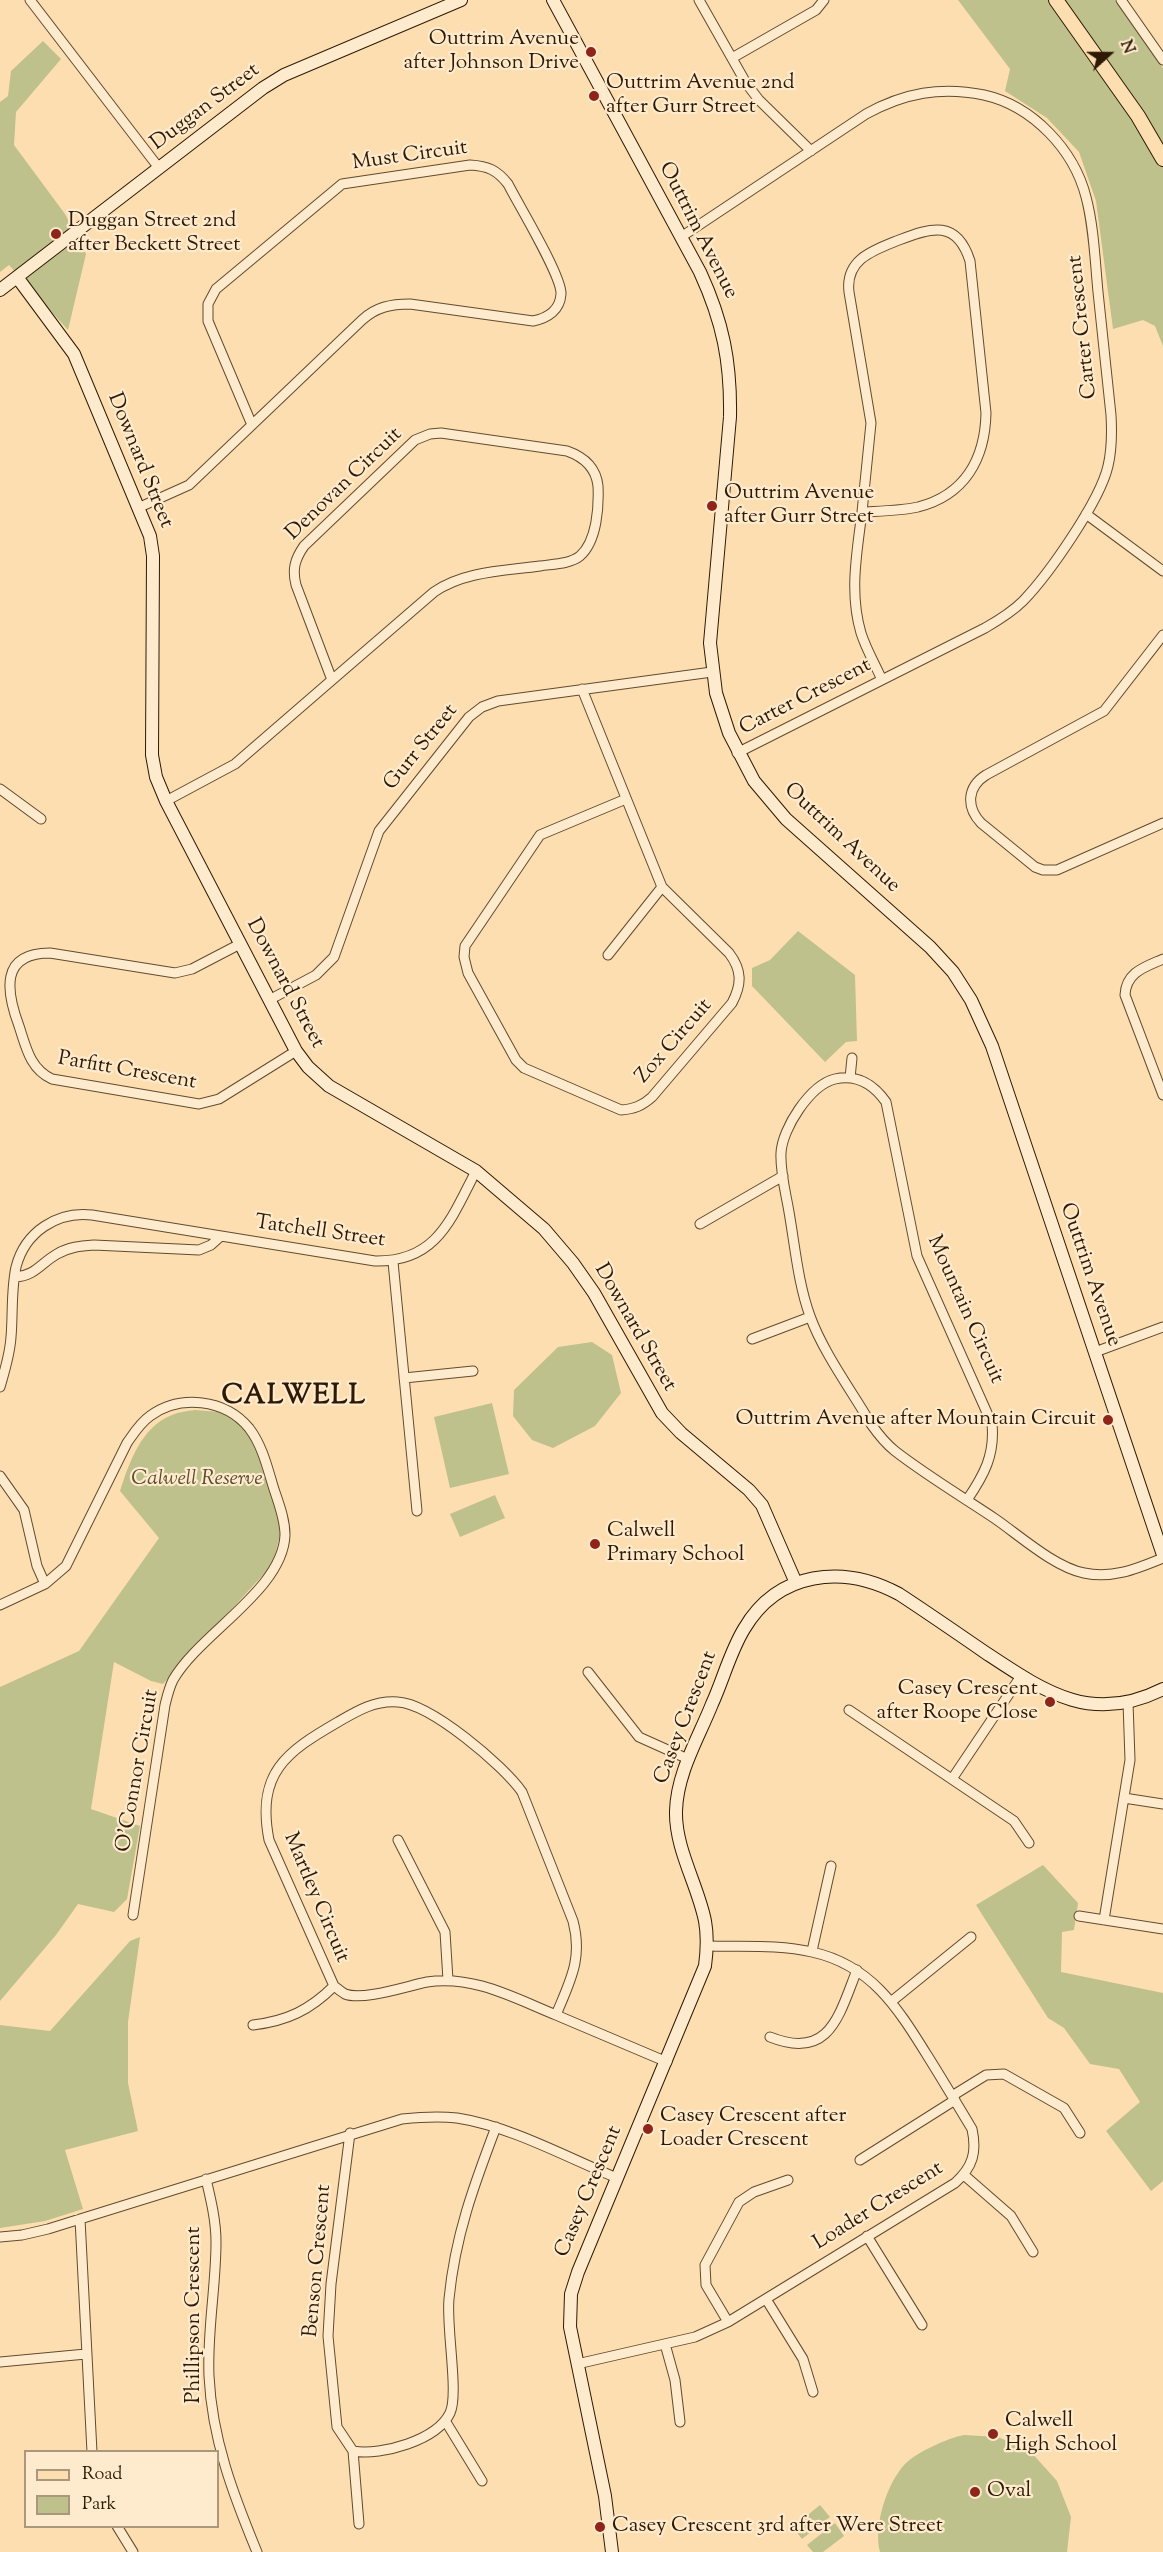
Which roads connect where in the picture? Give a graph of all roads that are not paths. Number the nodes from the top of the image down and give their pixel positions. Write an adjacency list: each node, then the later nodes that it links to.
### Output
1 (30, 0): 12 (street)
2 (461, 0): 12 (street, Duggan Street)
3 (553, 0): 13 (street, Outtrim Avenue)
4 (699, 0): 8 (street)
5 (824, 0): 8 (street)
6 (1056, 0): 11 (main road)
7 (1120, 0): 9 (street)
8 (732, 58): 10 (street)
9 (1163, 60)
10 (811, 151): 13 (street, Carter Crescent); 19 (street, Carter Crescent)
11 (1163, 159)
12 (159, 168): 14 (street, Duggan Street)
13 (681, 237): 22 (street, Outtrim Avenue)
14 (17, 277): 15 (street, Duggan Street); 17 (street, Downard Street)
15 (0, 290)
16 (252, 425): 16 (street, Must Circuit); 17 (street, Must Circuit)
17 (140, 507): 29 (street, Downard Street)
18 (862, 512): 18 (street); 24 (street)
19 (1086, 514): 20 (street); 24 (street, Carter Crescent)
20 (1163, 571)
21 (1163, 635): 31 (street)
22 (712, 672): 25 (street, Gurr Street); 26 (street, Outtrim Avenue)
23 (332, 680): 23 (street, Denovan Circuit); 29 (street, Denovan Circuit)
24 (882, 680): 26 (street, Carter Crescent)
25 (582, 689): 28 (street, Zox Circuit); 36 (street, Gurr Street)
26 (738, 753): 50 (street, Outtrim Avenue)
27 (0, 789): 30 (street)
28 (626, 799): 32 (street, Zox Circuit); 32 (street, Zox Circuit)
29 (166, 801): 33 (street, Downard Street)
30 (41, 819)
31 (1163, 823)
32 (662, 886): 34 (street)
33 (240, 944): 36 (street, Downard Street); 37 (street, Parfitt Crescent)
34 (608, 955)
35 (1163, 959): 40 (street)
36 (269, 1000): 37 (street, Downard Street)
37 (296, 1051): 41 (street, Downard Street)
38 (852, 1058): 39 (street)
39 (850, 1078): 42 (street); 55 (street, Mountain Circuit)
40 (1163, 1095)
41 (476, 1172): 45 (street, Tatchell Street); 58 (street, Downard Street)
42 (783, 1176): 43 (street); 47 (street)
43 (700, 1224)
44 (221, 1236): 45 (street, Tatchell Street); 46 (street); 46 (street, Tatchell Street)
45 (393, 1262): 52 (street)
46 (15, 1277): 53 (street, Tatchell Street)
47 (810, 1317): 49 (street); 55 (street)
48 (1163, 1328): 50 (street)
49 (752, 1339)
50 (1095, 1352): 57 (street, Outtrim Avenue)
51 (473, 1371): 52 (street)
52 (404, 1377): 56 (street)
53 (0, 1387)
54 (0, 1476): 59 (street)
55 (967, 1500): 57 (street)
56 (417, 1510)
57 (1163, 1556)
58 (796, 1583): 62 (street, Casey Crescent); 66 (street, Casey Crescent)
59 (45, 1584): 60 (street, O'Connor Circuit); 73 (street, O'Connor Circuit)
60 (0, 1605)
61 (588, 1672): 66 (street)
62 (1021, 1676): 64 (street, Casey Crescent); 67 (street)
63 (1163, 1689): 64 (street, Casey Crescent)
64 (1128, 1702): 68 (street)
65 (849, 1710): 67 (street)
66 (688, 1759): 78 (street, Casey Crescent)
67 (952, 1779): 71 (street)
68 (1124, 1798): 69 (street); 75 (street)
69 (1163, 1804)
70 (398, 1840): 81 (street)
71 (1029, 1843)
72 (831, 1866): 79 (street)
73 (133, 1915)
74 (1079, 1916): 75 (street)
75 (1104, 1920): 76 (street)
76 (1163, 1929)
77 (971, 1937): 83 (street)
78 (708, 1946): 79 (street, Loader Crescent); 87 (street, Casey Crescent)
79 (812, 1952): 80 (street, Loader Crescent)
80 (857, 1970): 83 (street, Loader Crescent); 86 (street)
81 (448, 1980): 82 (street, Martley Circuit); 84 (street, Martley Circuit)
82 (334, 1986): 84 (street, Martley Circuit); 85 (street)
83 (892, 2001): 88 (street, Loader Crescent)
84 (556, 2015): 87 (street, Martley Circuit)
85 (253, 2025)
86 (770, 2037)
87 (667, 2062): 94 (street, Casey Crescent)
88 (954, 2098): 91 (street); 92 (street); 93 (street, Loader Crescent)
89 (496, 2127): 90 (street); 94 (street); 109 (street)
90 (350, 2133): 95 (street); 112 (street, Benson Crescent)
91 (1080, 2133)
92 (860, 2160)
93 (964, 2175): 98 (street, Loader Crescent); 100 (street)
94 (617, 2178): 107 (street, Casey Crescent)
95 (207, 2179): 97 (street); 117 (street, Phillipson Crescent)
96 (788, 2180): 102 (street)
97 (80, 2219): 99 (street); 105 (street)
98 (867, 2236): 101 (street, Loader Crescent); 103 (street)
99 (0, 2237)
100 (1033, 2252)
101 (766, 2299): 102 (street, Loader Crescent); 108 (street)
102 (728, 2322): 104 (street, Loader Crescent)
103 (922, 2325)
104 (664, 2344): 107 (street, Loader Crescent); 110 (street)
105 (86, 2354): 106 (street); 111 (street)
106 (0, 2362)
107 (578, 2364): 118 (street, Casey Crescent)
108 (813, 2392)
109 (446, 2422): 112 (street); 113 (street)
110 (680, 2422)
111 (92, 2450)
112 (353, 2451): 114 (street)
113 (483, 2481)
114 (359, 2524)
115 (118, 2528): 116 (street)
116 (133, 2552)
117 (257, 2552)
118 (612, 2552)

